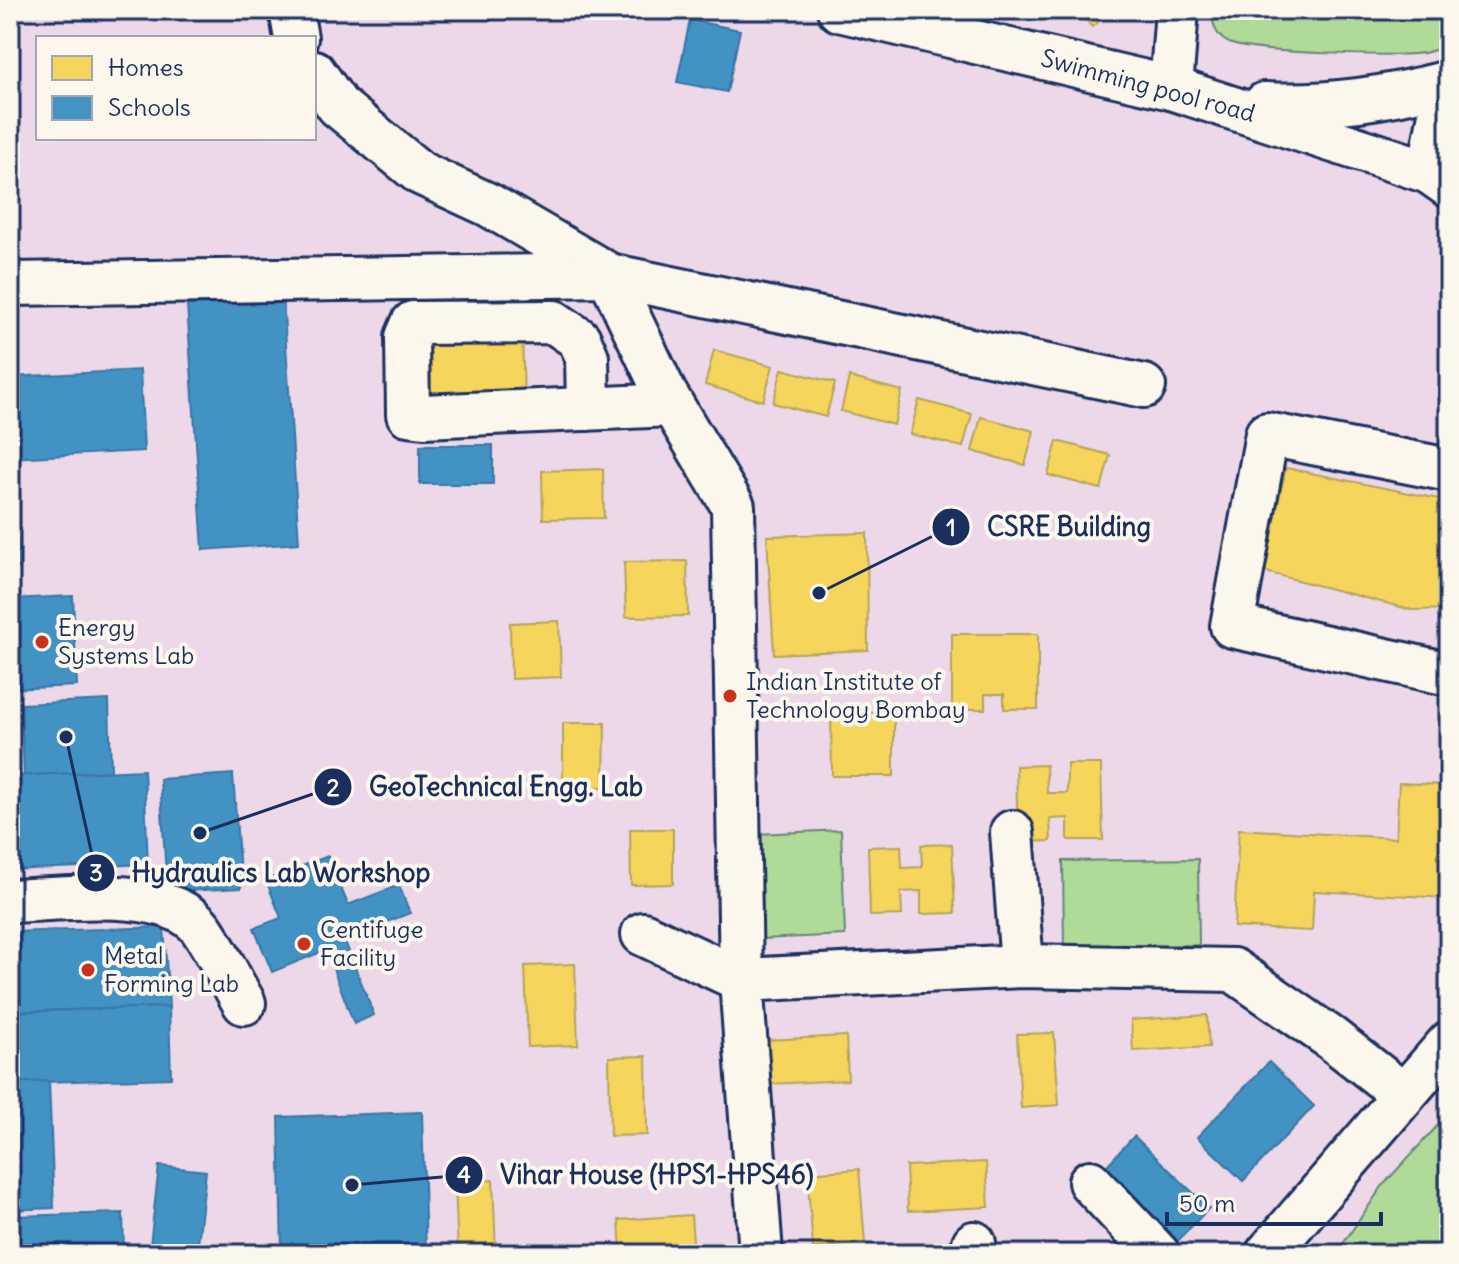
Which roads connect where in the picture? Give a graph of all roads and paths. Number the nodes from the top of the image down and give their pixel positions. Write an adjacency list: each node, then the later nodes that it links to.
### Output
1 (291, 10): 4 (lane)
2 (839, 10): 7 (lane, Swimming pool road)
3 (1177, 10): 7 (lane)
4 (296, 36)
5 (316, 75): 11 (lane)
6 (1449, 82): 9 (lane)
7 (1171, 88): 9 (lane, Swimming pool road)
8 (1449, 92): 10 (lane)
9 (1219, 103): 10 (lane, Swimming pool road)
10 (1439, 179)
11 (609, 275): 12 (lane); 13 (lane); 14 (lane)
12 (10, 284)
13 (1144, 386)
14 (672, 405): 15 (lane); 22 (lane)
15 (588, 409)
16 (1449, 470): 17 (lane)
17 (1449, 674)
18 (1012, 832): 21 (lane)
19 (10, 901): 23 (lane)
20 (643, 934): 22 (lane)
21 (1022, 966): 22 (lane); 25 (lane)
22 (741, 980): 27 (lane)
23 (244, 1003)
24 (1449, 1043): 25 (lane)
25 (1404, 1095): 29 (lane)
26 (1090, 1182): 28 (lane)
27 (761, 1254)
28 (1158, 1254)
29 (1267, 1254)

